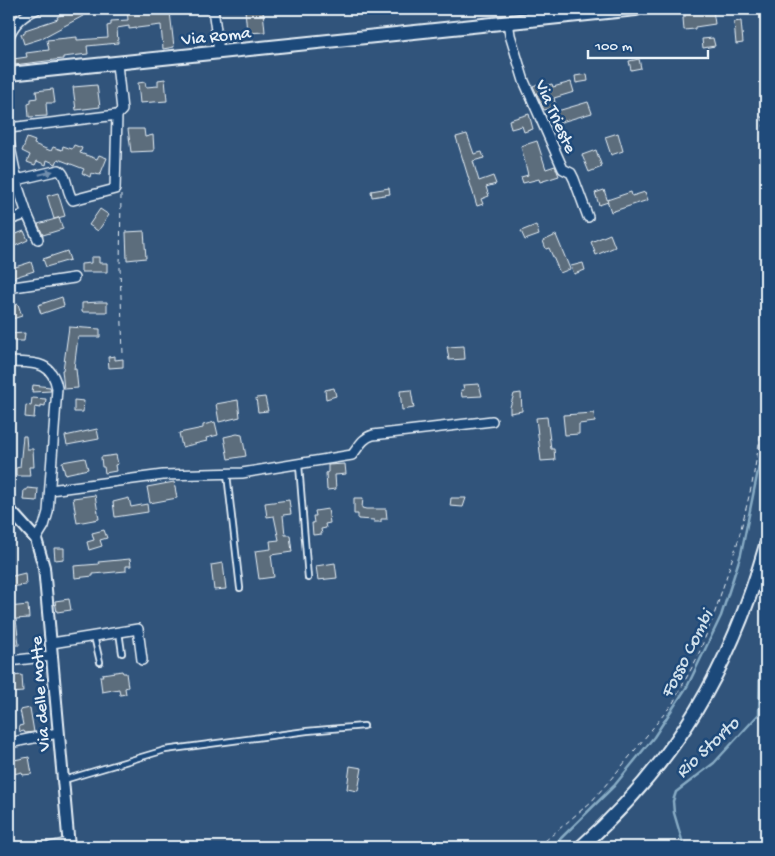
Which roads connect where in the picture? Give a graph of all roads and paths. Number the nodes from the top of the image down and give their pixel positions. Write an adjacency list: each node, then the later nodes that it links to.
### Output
1 (38, 9): 5 (street)
2 (212, 9): 6 (street)
3 (636, 9): 4 (main road, Via Roma)
4 (508, 22): 6 (main road, Via Roma); 19 (street, Via Trieste)
5 (9, 36)
6 (219, 52): 7 (main road, Via Roma)
7 (117, 64): 8 (main road, Via Roma); 12 (street)
8 (9, 74)
9 (766, 81): 14 (path)
10 (9, 108): 11 (street)
11 (9, 114)
12 (117, 119): 13 (street); 15 (street, one-way to 12)
13 (9, 128)
14 (766, 131)
15 (9, 142)
16 (9, 183): 18 (street)
17 (121, 192): 24 (path)
18 (27, 214): 20 (street); 21 (street)
19 (588, 216)
20 (9, 220)
21 (38, 239)
22 (74, 278): 23 (street)
23 (9, 290)
24 (123, 354)
25 (9, 362): 30 (street)
26 (766, 404): 50 (path)
27 (492, 421): 28 (street)
28 (298, 465): 29 (street); 34 (lane)
29 (228, 474): 30 (street); 35 (lane)
30 (50, 490): 32 (street)
31 (9, 509): 32 (street, Via delle Motte)
32 (36, 540): 38 (street, Via delle Motte)
33 (766, 545): 51 (main road)
34 (308, 578)
35 (240, 588)
36 (119, 632): 37 (street); 39 (lane); 41 (street)
37 (94, 636): 38 (street); 43 (lane)
38 (52, 643): 40 (street, Via delle Motte)
39 (122, 653)
40 (52, 656): 42 (street); 45 (street, Via delle Motte)
41 (142, 660)
42 (9, 661)
43 (100, 662)
44 (364, 726): 47 (lane)
45 (58, 733): 46 (street); 47 (street, Via delle Motte)
46 (9, 743)
47 (63, 781): 48 (street, Via delle Motte)
48 (69, 845): 49 (street)
49 (50, 847)
50 (538, 847)
51 (581, 847)

